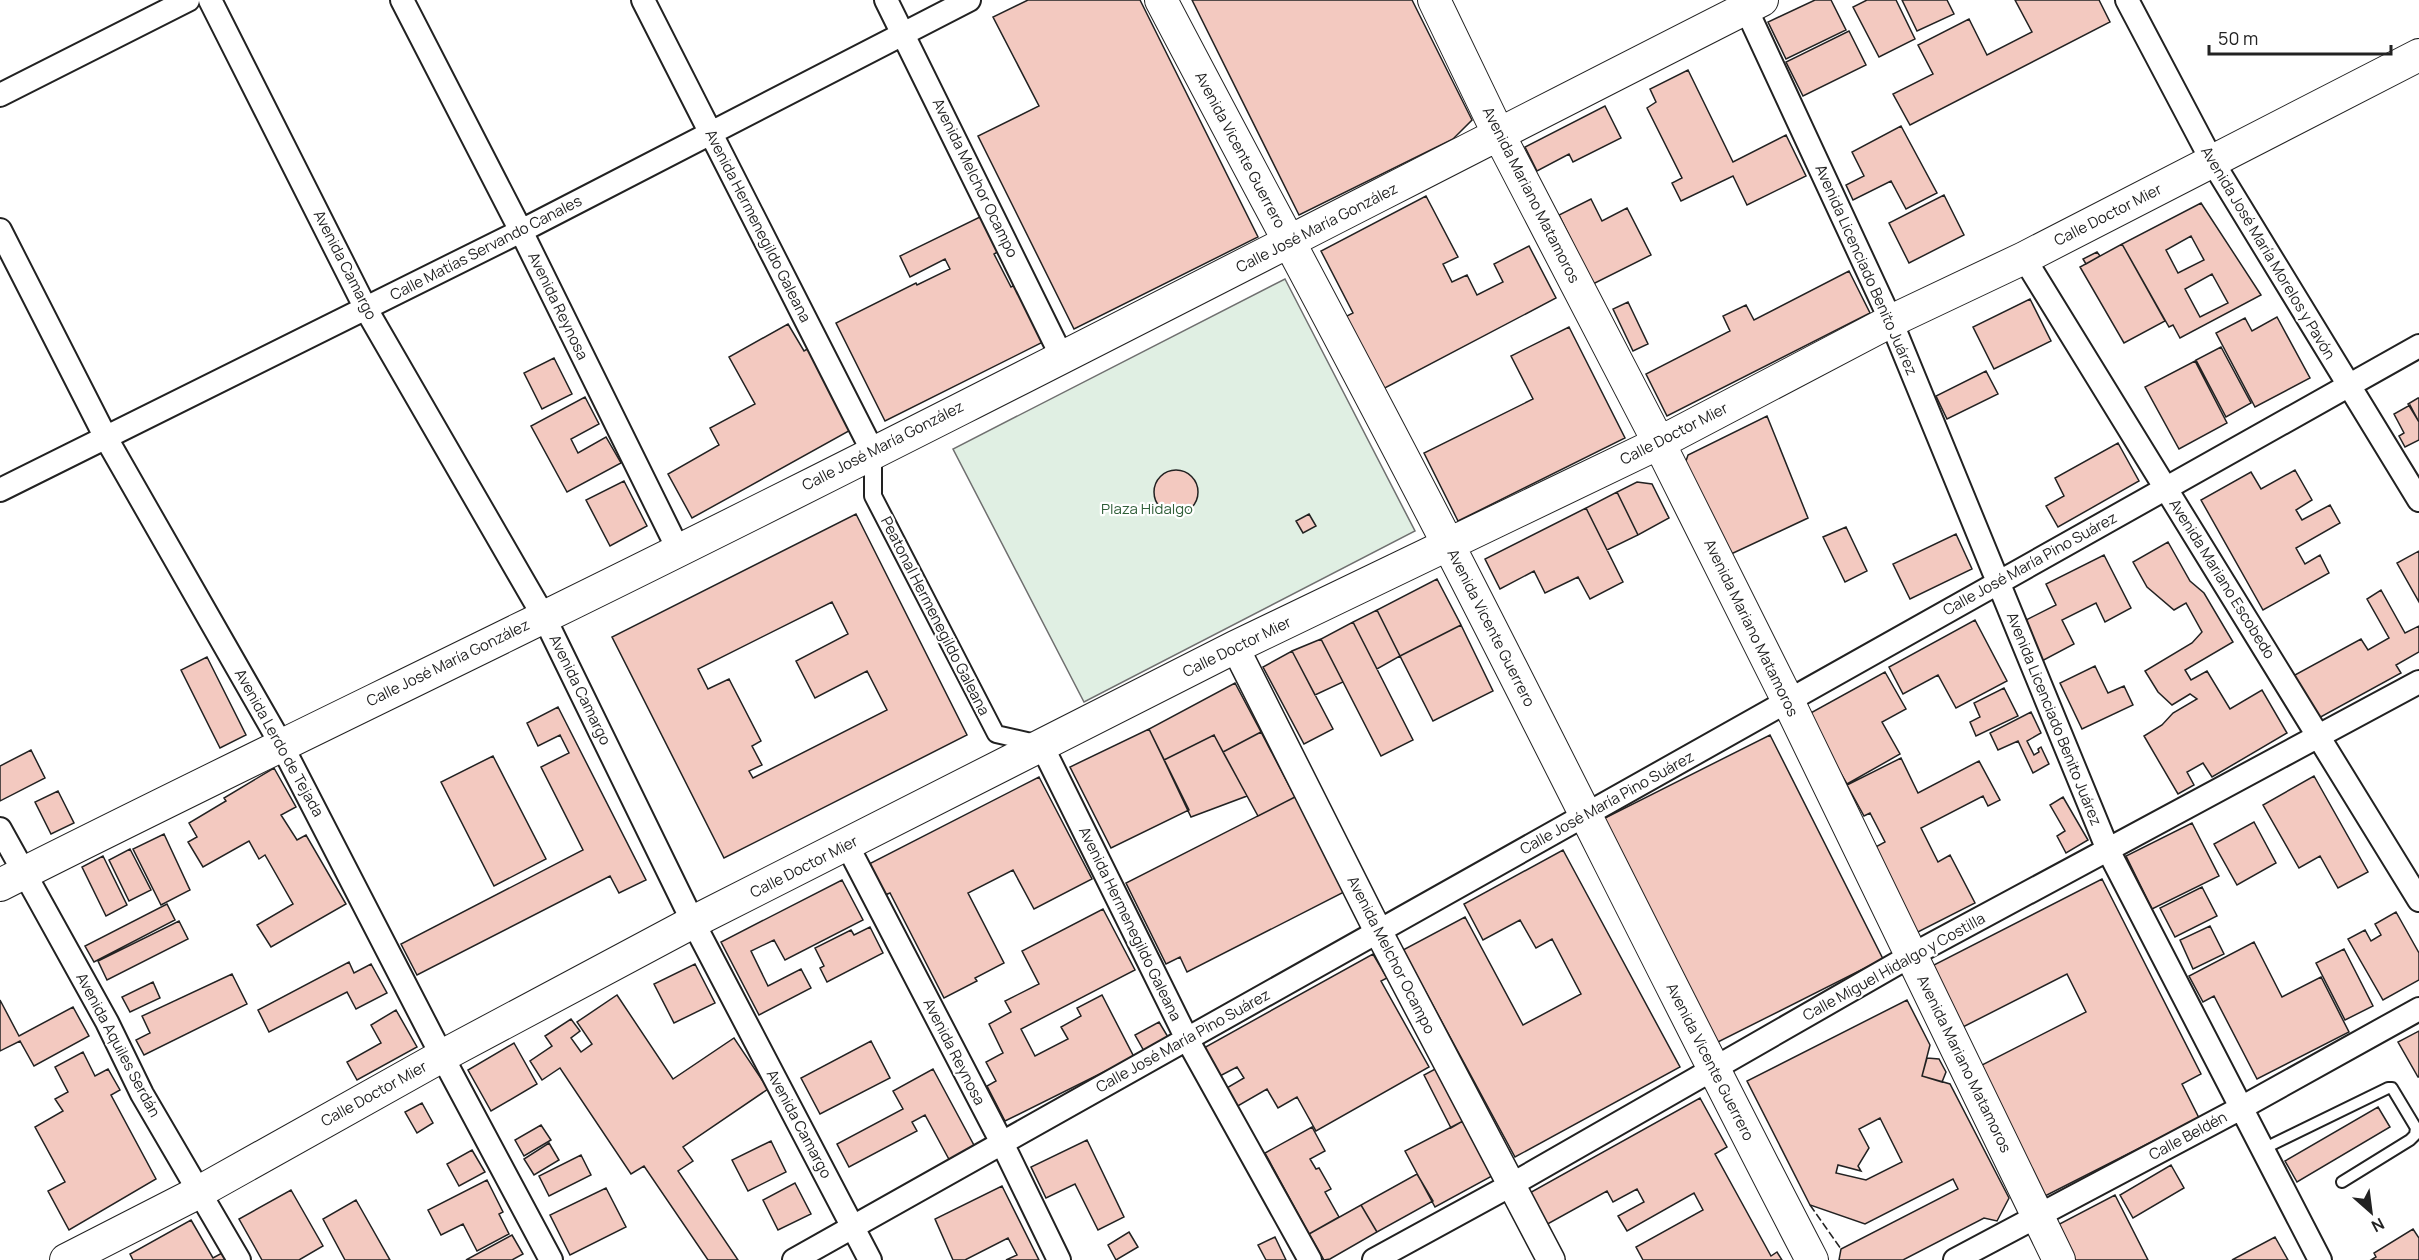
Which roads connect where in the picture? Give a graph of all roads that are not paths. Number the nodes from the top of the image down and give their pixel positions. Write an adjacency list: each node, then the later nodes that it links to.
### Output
1 (188, 0): 13 (street)
2 (210, 0): 21 (street, Avenida Camargo)
3 (402, 0): 18 (street, Avenida Reynosa)
4 (643, 0): 14 (street, Avenida Hermenegildo Galeana)
5 (886, 0): 11 (street, Avenida Melchor Ocampo)
6 (969, 0): 11 (street, Calle Matías Servando Canales)
7 (1161, 0): 19 (main road, Avenida Vicente Guerrero)
8 (1434, 0): 15 (main road, Avenida Mariano Matamoros)
9 (2127, 0): 16 (street, Avenida José María Morelos y Pavón)
10 (1750, 3): 15 (main road, Calle José María González); 22 (street, Avenida Licenciado Benito Juárez)
11 (905, 34): 14 (street, Calle Matías Servando Canales); 24 (street, Avenida Melchor Ocampo)
12 (2419, 55): 16 (main road, Calle Doctor Mier)
13 (0, 96)
14 (711, 132): 18 (street, Calle Matías Servando Canales); 28 (street, Avenida Hermenegildo Galeana)
15 (1499, 135): 19 (main road, Calle José María González); 27 (main road, Avenida Mariano Matamoros)
16 (2212, 161): 20 (main road, Calle Doctor Mier); 25 (street, Avenida José María Morelos y Pavón)
17 (0, 230): 26 (street, Avenida Lerdo de Tejada)
18 (521, 231): 21 (street, Calle Matías Servando Canales); 33 (street, Avenida Reynosa)
19 (1288, 243): 24 (main road, Calle José María González); 32 (main road, Avenida Vicente Guerrero)
20 (2024, 258): 22 (main road, Calle Doctor Mier); 29 (street, Avenida Mariano Escobedo)
21 (366, 309): 26 (street, Calle Matías Servando Canales); 35 (street, Avenida Camargo)
22 (1891, 321): 27 (main road, Calle Doctor Mier); 34 (street, Avenida Licenciado Benito Juárez)
23 (2419, 346): 25 (street, Calle José María Pino Suárez)
24 (1062, 357): 28 (main road, Calle José María González)
25 (2347, 386): 29 (street, Calle José María Pino Suárez); 31 (street, Avenida José María Morelos y Pavón)
26 (106, 438): 30 (street, Calle Matías Servando Canales); 40 (street, Avenida Lerdo de Tejada)
27 (1659, 443): 32 (main road, Calle Doctor Mier); 38 (main road, Avenida Mariano Matamoros)
28 (873, 452): 33 (main road, Calle José María González); 41 (street, Peatonal Hermenegildo Galeana)
29 (2166, 488): 34 (street, Calle José María Pino Suárez); 39 (street, Avenida Mariano Escobedo)
30 (0, 490)
31 (2419, 500)
32 (1448, 543): 36 (main road, Calle Doctor Mier); 42 (main road, Avenida Vicente Guerrero)
33 (678, 549): 35 (main road, Calle José María González)
34 (1998, 582): 38 (street, Calle José María Pino Suárez); 45 (street, Avenida Licenciado Benito Juárez)
35 (544, 617): 40 (main road, Calle José María González); 48 (street, Avenida Camargo)
36 (1235, 647): 41 (main road, Calle Doctor Mier); 49 (street, Avenida Melchor Ocampo)
37 (2419, 681): 39 (street, Calle Miguel Hidalgo y Costilla)
38 (1788, 701): 42 (street, Calle José María Pino Suárez); 50 (main road, Avenida Mariano Matamoros)
39 (2318, 737): 45 (street, Calle Miguel Hidalgo y Costilla); 47 (street, Avenida Mariano Escobedo)
40 (281, 744): 46 (main road, Calle José María González); 53 (street, Avenida Lerdo de Tejada)
41 (1041, 744): 44 (main road, Calle Doctor Mier); 52 (street, Avenida Hermenegildo Galeana)
42 (1587, 814): 49 (street, Calle José María Pino Suárez); 54 (main road, Avenida Vicente Guerrero)
43 (0, 829): 46 (street, Avenida Aquiles Serdán)
44 (847, 845): 48 (main road, Calle Doctor Mier); 56 (street, Avenida Reynosa)
45 (2108, 850): 50 (street, Calle Miguel Hidalgo y Costilla); 55 (street, Avenida Licenciado Benito Juárez)
46 (12, 878): 60 (street, Avenida Aquiles Serdán)
47 (2419, 900)
48 (693, 922): 53 (main road, Calle Doctor Mier); 62 (street, Avenida Camargo)
49 (1378, 932): 52 (street, Calle José María Pino Suárez); 59 (street, Avenida Melchor Ocampo)
50 (1912, 955): 54 (street, Calle Miguel Hidalgo y Costilla); 61 (main road, Avenida Mariano Matamoros)
51 (2419, 1009): 55 (street, Calle Beldén)
52 (1187, 1039): 56 (street, Calle José María Pino Suárez); 69 (street, Avenida Hermenegildo Galeana)
53 (442, 1056): 60 (main road, Calle Doctor Mier); 65 (street, Avenida Lerdo de Tejada)
54 (1713, 1069): 59 (street, Calle Miguel Hidalgo y Costilla); 72 (main road, Avenida Vicente Guerrero)
55 (2241, 1108): 57 (street, Avenida Licenciado Benito Juárez); 61 (street, Calle Beldén)
56 (1002, 1143): 62 (street, Calle José María Pino Suárez); 68 (street, Avenida Reynosa)
57 (2263, 1149): 58 (lane); 75 (street, Avenida Licenciado Benito Juárez)
58 (2342, 1182)
59 (1511, 1185): 70 (street, Calle Miguel Hidalgo y Costilla); 71 (street, Avenida Melchor Ocampo)
60 (199, 1192): 63 (main road, Calle Doctor Mier); 64 (street, Avenida Aquiles Serdán)
61 (2037, 1215): 73 (street, Calle Beldén); 74 (main road, Avenida Mariano Matamoros)
62 (854, 1227): 66 (street, Calle José María Pino Suárez); 67 (street, Avenida Camargo)
63 (66, 1260)
64 (239, 1260)
65 (550, 1260)
66 (794, 1260)
67 (870, 1260)
68 (1059, 1260)
69 (1310, 1260)
70 (1374, 1260)
71 (1551, 1260)
72 (1812, 1260)
73 (1955, 1260)
74 (2059, 1260)
75 (2320, 1260)

